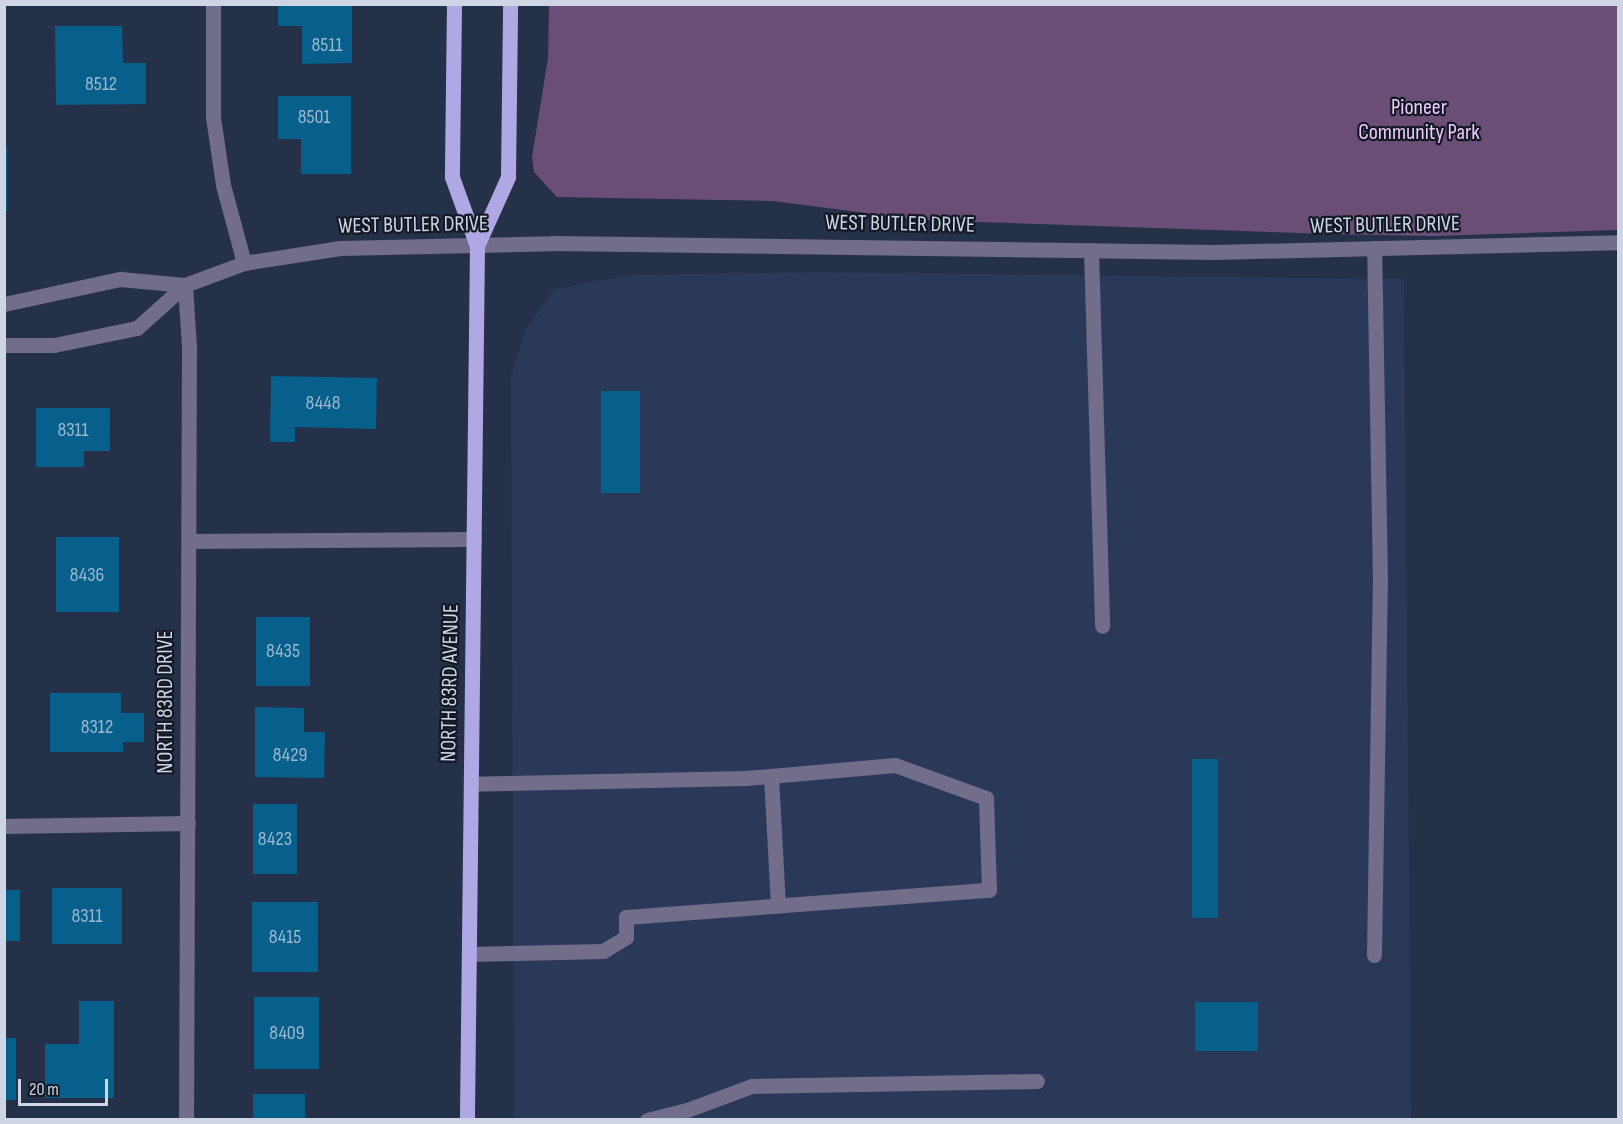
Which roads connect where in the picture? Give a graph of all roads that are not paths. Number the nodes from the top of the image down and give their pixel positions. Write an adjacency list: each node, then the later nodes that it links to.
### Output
1 (213, 4): 8 (street)
2 (454, 4): 5 (main road, NORTH 83RD AVENUE)
3 (510, 4): 5 (main road, NORTH 83RD AVENUE)
4 (1618, 242): 6 (street, WEST BUTLER DRIVE)
5 (477, 246): 7 (street, WEST BUTLER DRIVE); 8 (street, WEST BUTLER DRIVE); 12 (main road, NORTH 83RD AVENUE)
6 (1374, 248): 7 (street, WEST BUTLER DRIVE); 21 (street)
7 (1091, 250): 14 (street)
8 (244, 263): 9 (street, WEST BUTLER DRIVE)
9 (185, 285): 10 (street, WEST BUTLER DRIVE); 11 (street, WEST BUTLER DRIVE); 13 (street, NORTH 83RD DRIVE)
10 (4, 304)
11 (4, 345)
12 (474, 539): 13 (street); 16 (main road, NORTH 83RD AVENUE)
13 (189, 541): 17 (street, NORTH 83RD DRIVE)
14 (1102, 626)
15 (771, 776): 16 (street); 19 (street); 19 (street)
16 (471, 784): 20 (main road, NORTH 83RD AVENUE)
17 (188, 823): 18 (street); 23 (street, NORTH 83RD DRIVE)
18 (4, 826)
19 (778, 906): 20 (street)
20 (469, 954): 24 (main road, NORTH 83RD AVENUE)
21 (1374, 955)
22 (1037, 1081): 25 (street)
23 (186, 1119)
24 (467, 1119)
25 (647, 1119)

